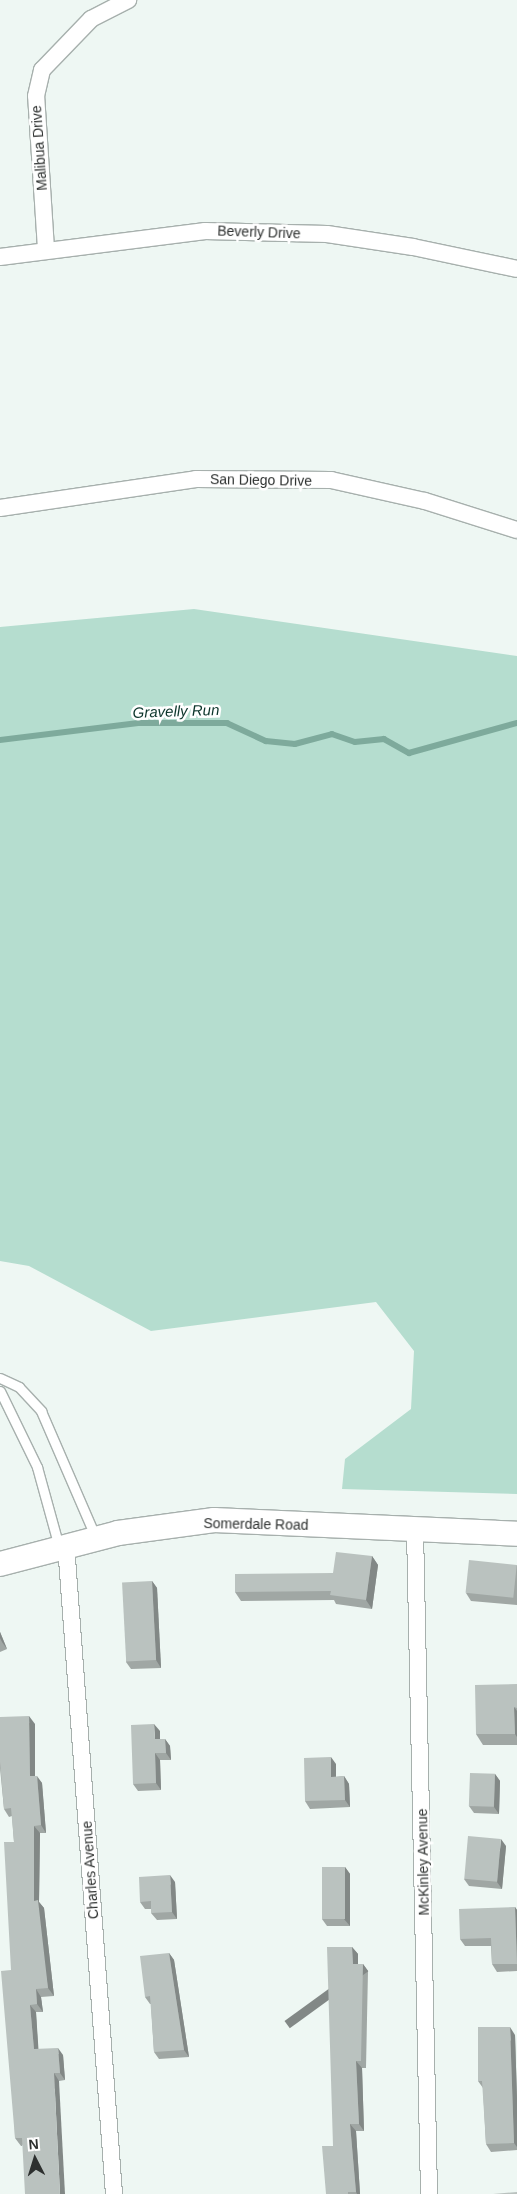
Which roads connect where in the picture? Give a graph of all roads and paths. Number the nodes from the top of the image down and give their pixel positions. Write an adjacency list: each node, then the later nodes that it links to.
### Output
1 (128, 0): 2 (street, Malibua Drive)
2 (46, 249): 3 (street, Beverly Drive); 4 (street, Beverly Drive)
3 (0, 257)
4 (516, 267)
5 (0, 508): 6 (street, San Diego Drive)
6 (517, 530)
7 (0, 1378): 11 (lane)
8 (0, 1391): 12 (lane)
9 (414, 1530): 10 (main road, Somerdale Road); 11 (main road, Somerdale Road); 15 (street, McKinley Avenue)
10 (517, 1534)
11 (96, 1538): 12 (main road, Somerdale Road)
12 (63, 1546): 13 (main road, Somerdale Road); 14 (street, Charles Avenue)
13 (0, 1564)
14 (114, 2194)
15 (429, 2194)

